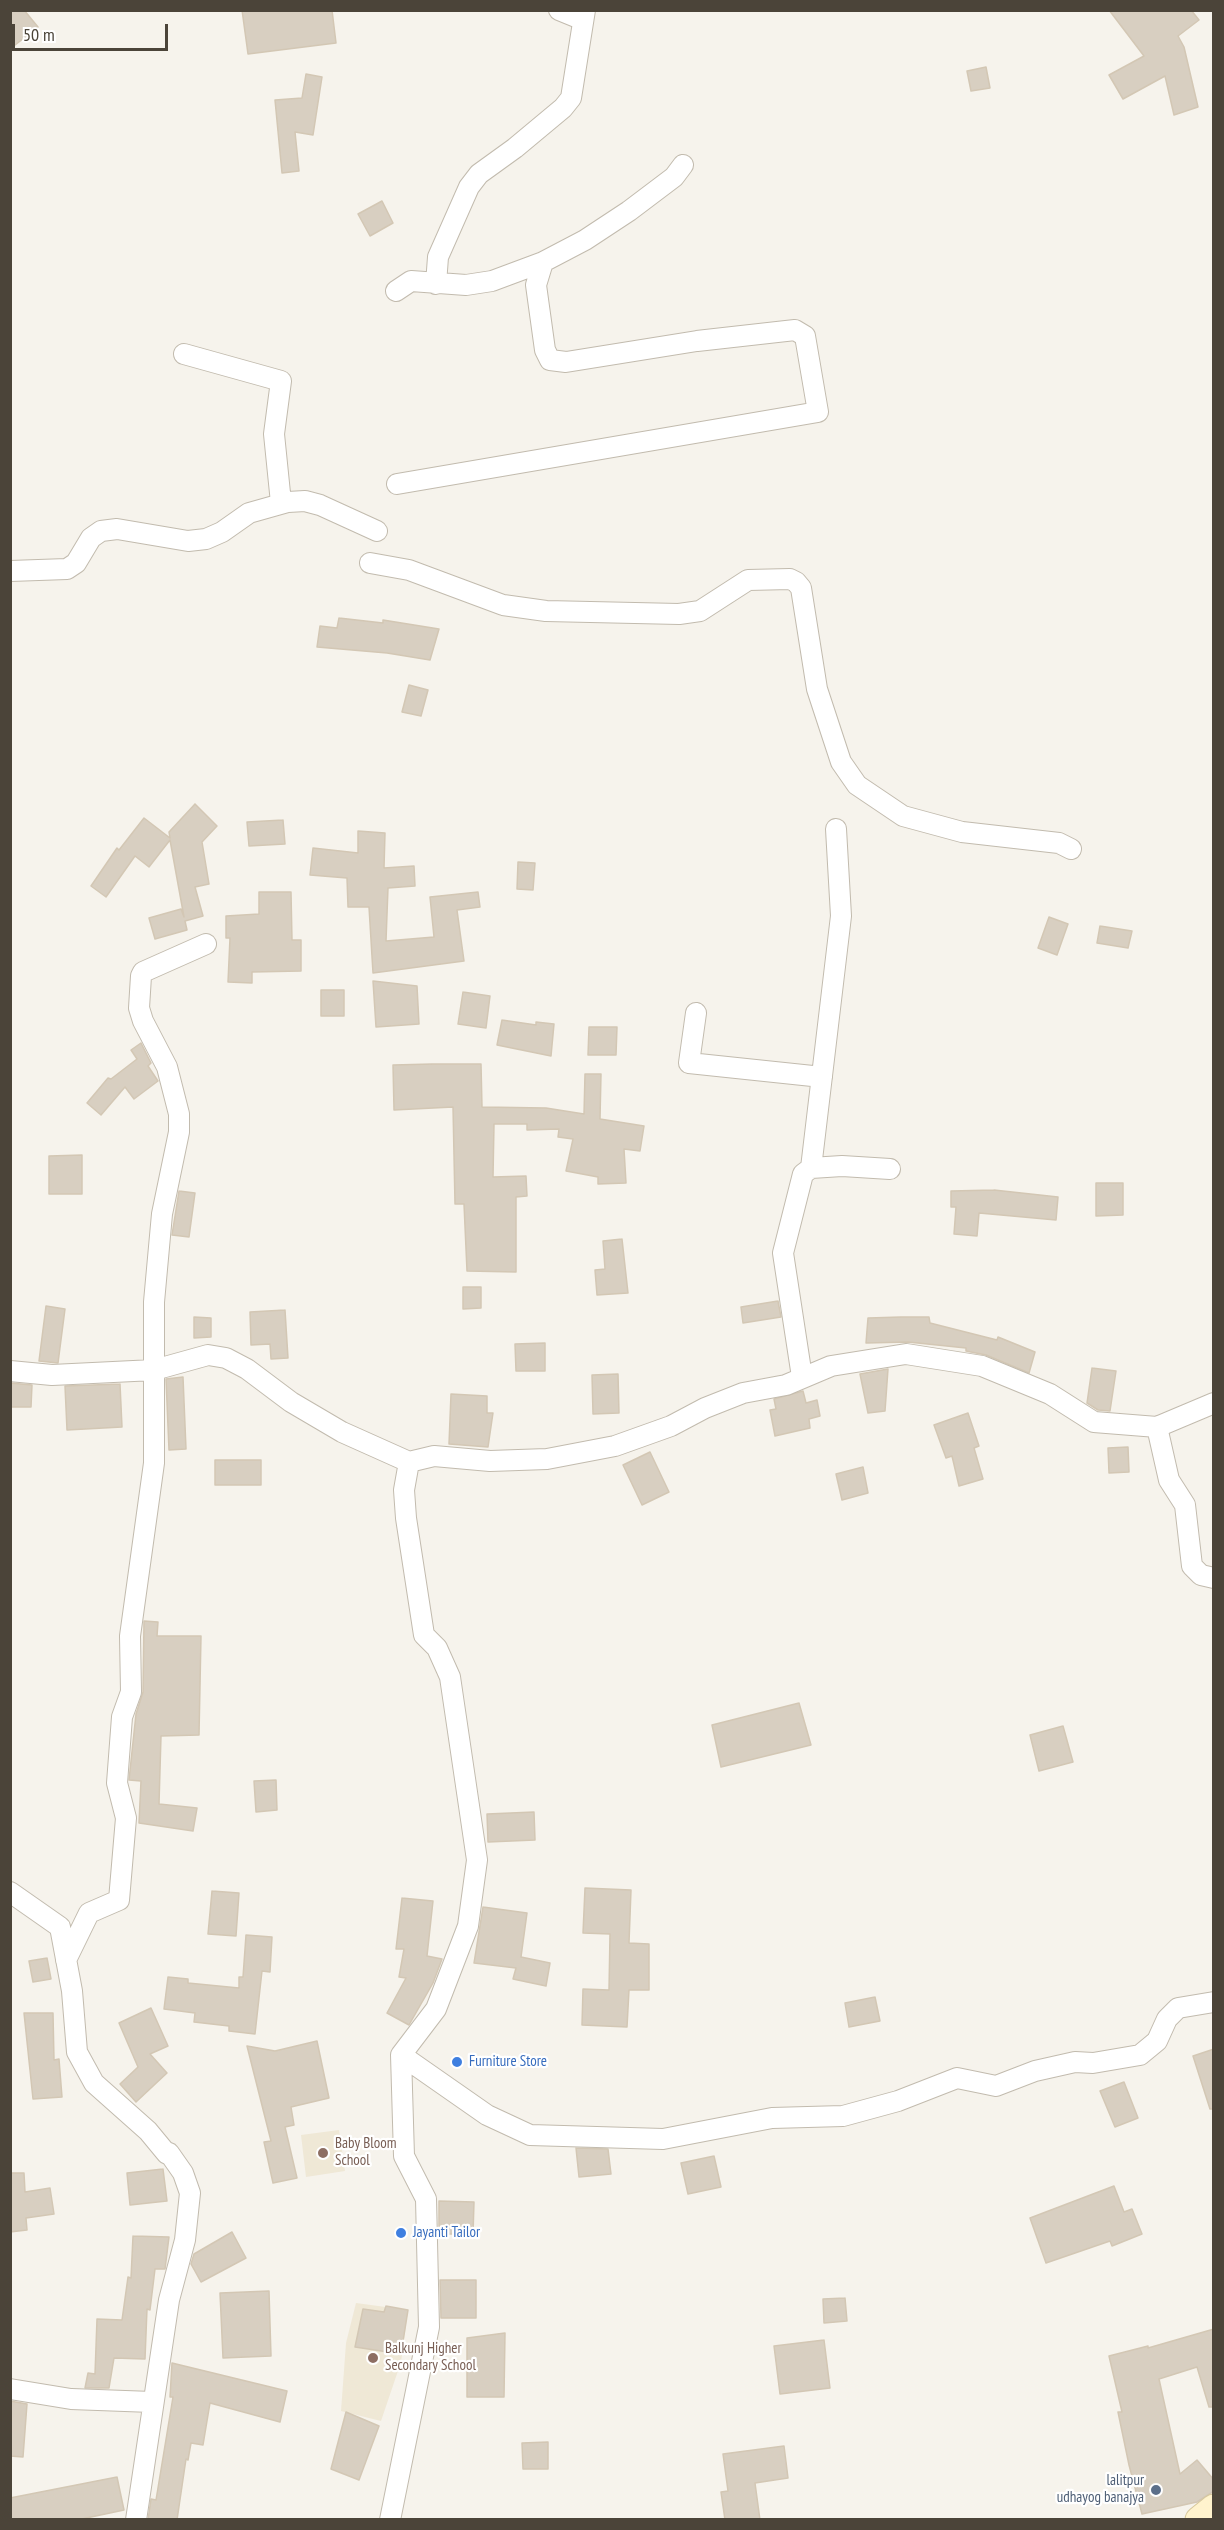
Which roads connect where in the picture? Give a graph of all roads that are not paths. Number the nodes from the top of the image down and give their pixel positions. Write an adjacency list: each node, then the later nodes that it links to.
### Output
1 (559, 10): 2 (street)
2 (583, 15): 5 (street)
3 (683, 165): 4 (street)
4 (543, 262): 5 (street); 8 (street)
5 (436, 284): 6 (street)
6 (396, 291)
7 (184, 354): 9 (street)
8 (397, 484)
9 (281, 503): 10 (street); 12 (street)
10 (377, 531)
11 (370, 563): 14 (street)
12 (10, 571)
13 (836, 828): 17 (street)
14 (1071, 849)
15 (206, 944): 20 (street)
16 (696, 1013): 17 (street)
17 (822, 1077): 18 (street)
18 (811, 1168): 19 (street); 22 (street)
19 (890, 1169)
20 (154, 1370): 21 (street); 25 (street); 28 (street)
21 (10, 1371)
22 (802, 1377): 24 (street); 25 (street)
23 (1214, 1403): 24 (street)
24 (1157, 1427): 26 (street)
25 (408, 1462): 30 (street)
26 (1214, 1578)
27 (10, 1892): 28 (street)
28 (66, 1960): 32 (street)
29 (1214, 2002): 30 (street)
30 (401, 2055): 35 (street)
31 (10, 2389): 32 (street)
32 (152, 2402): 34 (street)
33 (1214, 2508): 36 (main road)
34 (136, 2520)
35 (390, 2520)
36 (1199, 2520)

